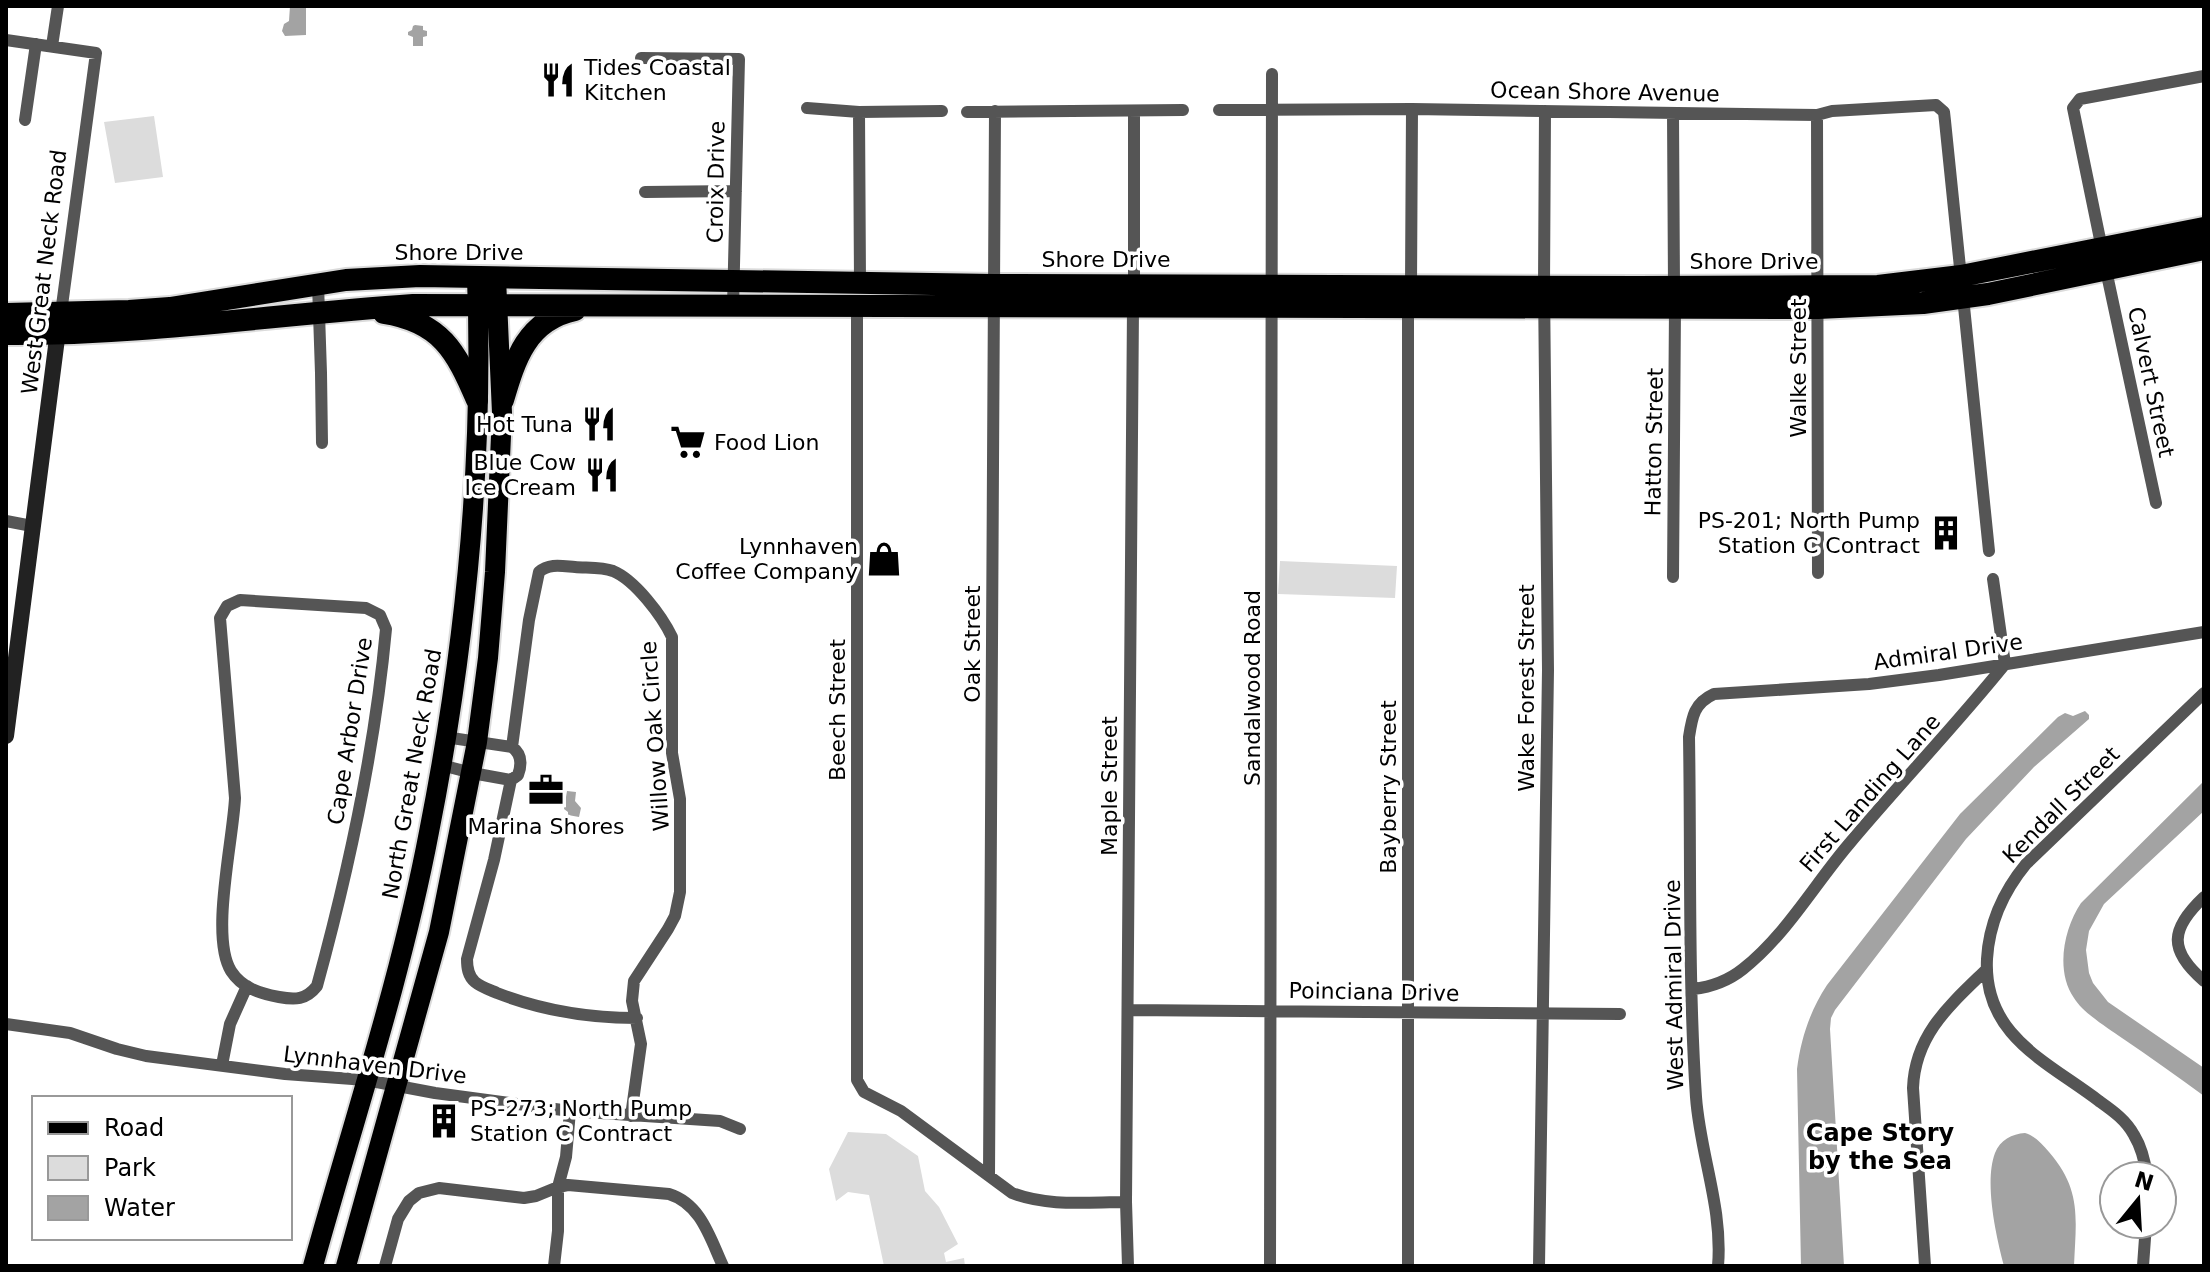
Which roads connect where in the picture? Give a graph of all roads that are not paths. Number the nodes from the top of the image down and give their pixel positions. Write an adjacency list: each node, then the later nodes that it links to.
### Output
1 (58, 6): 4 (street)
2 (6, 40): 3 (street)
3 (36, 44): 4 (street); 21 (street)
4 (52, 46): 46 (street, West Great Neck Road)
5 (641, 58): 22 (street, Croix Drive)
6 (1272, 74): 12 (street)
7 (2203, 76): 26 (street, Calvert Street)
8 (807, 108): 17 (street)
9 (1412, 109): 12 (street, Ocean Shore Avenue); 16 (street, Ocean Shore Avenue); 35 (street, Bayberry Street)
10 (1183, 110): 15 (street)
11 (1219, 110): 12 (street, Ocean Shore Avenue)
12 (1273, 110): 34 (street, Sandalwood Road)
13 (942, 111): 17 (street)
14 (995, 111): 15 (street); 18 (street); 32 (street, Oak Street)
15 (1134, 111): 33 (street, Maple Street)
16 (1545, 111): 19 (street, Ocean Shore Avenue); 36 (street, Wake Forest Street)
17 (859, 112): 29 (street)
18 (967, 112)
19 (1673, 113): 20 (street, Ocean Shore Avenue); 37 (street, Hatton Street)
20 (1817, 115): 31 (street, Ocean Shore Avenue); 38 (street, Walke Street)
21 (25, 120)
22 (736, 191): 23 (street); 28 (street, Croix Drive)
23 (645, 192)
24 (2204, 228): 26 (highway, Shore Drive)
25 (2204, 249): 26 (highway, Shore Drive)
26 (2104, 260): 31 (highway, Shore Drive); 51 (street, Calvert Street)
27 (487, 278): 28 (highway, Shore Drive); 30 (highway, Shore Drive); 39 (main road, North Great Neck Road)
28 (734, 280): 29 (highway, Shore Drive); 41 (street, Croix Drive)
29 (860, 283): 32 (highway, Shore Drive)
30 (318, 284): 44 (street); 46 (highway, Shore Drive)
31 (1962, 287): 38 (highway, Shore Drive); 54 (street)
32 (994, 296): 33 (highway, Shore Drive); 42 (highway, Shore Drive); 88 (street, Oak Street)
33 (1134, 296): 34 (highway, Shore Drive); 74 (street, Maple Street)
34 (1273, 296): 35 (highway, Shore Drive); 75 (street, Sandalwood Road)
35 (1410, 297): 36 (highway, Shore Drive); 76 (street, Bayberry Street)
36 (1544, 297): 37 (highway, Shore Drive); 77 (street, Wake Forest Street)
37 (1674, 297): 38 (highway, Shore Drive); 56 (street, Hatton Street)
38 (1818, 297): 55 (street, Walke Street)
39 (488, 304): 40 (highway, Shore Drive); 43 (highway, Shore Drive); 48 (main road, North Great Neck Road); 49 (main road, North Great Neck Road)
40 (602, 305): 41 (highway, Shore Drive); 49 (highway)
41 (733, 306): 42 (highway, Shore Drive)
42 (857, 306): 88 (street, Beech Street)
43 (355, 309): 44 (highway, Shore Drive); 48 (highway)
44 (320, 313): 46 (highway, Shore Drive); 50 (street)
45 (6, 314): 46 (highway, Shore Drive)
46 (59, 324): 47 (highway, Shore Drive); 53 (street, West Great Neck Road)
47 (6, 334)
48 (477, 400): 63 (main road, North Great Neck Road)
49 (503, 400): 64 (main road, North Great Neck Road)
50 (322, 443)
51 (2156, 503)
52 (6, 521): 53 (street)
53 (32, 526): 62 (street, West Great Neck Road)
54 (1989, 551)
55 (1818, 573)
56 (1673, 577)
57 (1993, 579): 59 (street)
58 (2204, 632): 59 (street, Admiral Drive)
59 (2005, 664): 61 (street, Admiral Drive); 73 (street, First Landing Lane)
60 (2204, 693): 70 (street, Kendall Street)
61 (1699, 703): 73 (street, West Admiral Drive)
62 (6, 736)
63 (445, 737): 64 (street); 66 (main road, North Great Neck Road)
64 (477, 742): 65 (street); 67 (main road, North Great Neck Road)
65 (512, 747): 68 (street, Willow Oak Circle); 79 (street, Willow Oak Circle)
66 (441, 765): 67 (street); 82 (main road, North Great Neck Road)
67 (472, 773): 68 (street); 83 (main road, North Great Neck Road)
68 (511, 780): 79 (street, Willow Oak Circle)
69 (2204, 897): 71 (street)
70 (1987, 969): 87 (street, Kendall Street); 102 (street)
71 (2204, 981)
72 (247, 986): 72 (street, Cape Arbor Drive); 81 (street)
73 (1693, 989): 101 (street, West Admiral Drive)
74 (1128, 1010): 75 (street, Poinciana Drive); 90 (street, Maple Street)
75 (1272, 1011): 76 (street, Poinciana Drive); 98 (street, Sandalwood Road)
76 (1409, 1012): 77 (street, Poinciana Drive); 99 (street, Bayberry Street)
77 (1541, 1013): 78 (street, Poinciana Drive); 100 (street, Wake Forest Street)
78 (1620, 1014)
79 (637, 1018): 85 (street, Willow Oak Circle)
80 (6, 1024): 81 (street, Lynnhaven Drive)
81 (222, 1065): 82 (street, Lynnhaven Drive)
82 (366, 1080): 83 (street, Lynnhaven Drive); 92 (main road, North Great Neck Road)
83 (397, 1086): 84 (street, Lynnhaven Drive); 93 (main road, North Great Neck Road)
84 (570, 1111): 85 (street, Lynnhaven Drive); 89 (street)
85 (631, 1116): 86 (street, Lynnhaven Drive)
86 (740, 1129)
87 (2144, 1160)
88 (989, 1176): 90 (street)
89 (558, 1187): 94 (street); 95 (street); 96 (street)
90 (1126, 1202): 97 (street, Maple Street)
91 (2145, 1240): 103 (street)
92 (313, 1266)
93 (346, 1266)
94 (385, 1266)
95 (554, 1266)
96 (723, 1266)
97 (1128, 1266)
98 (1270, 1266)
99 (1408, 1266)
100 (1539, 1266)
101 (1718, 1266)
102 (1925, 1266)
103 (2143, 1266)

